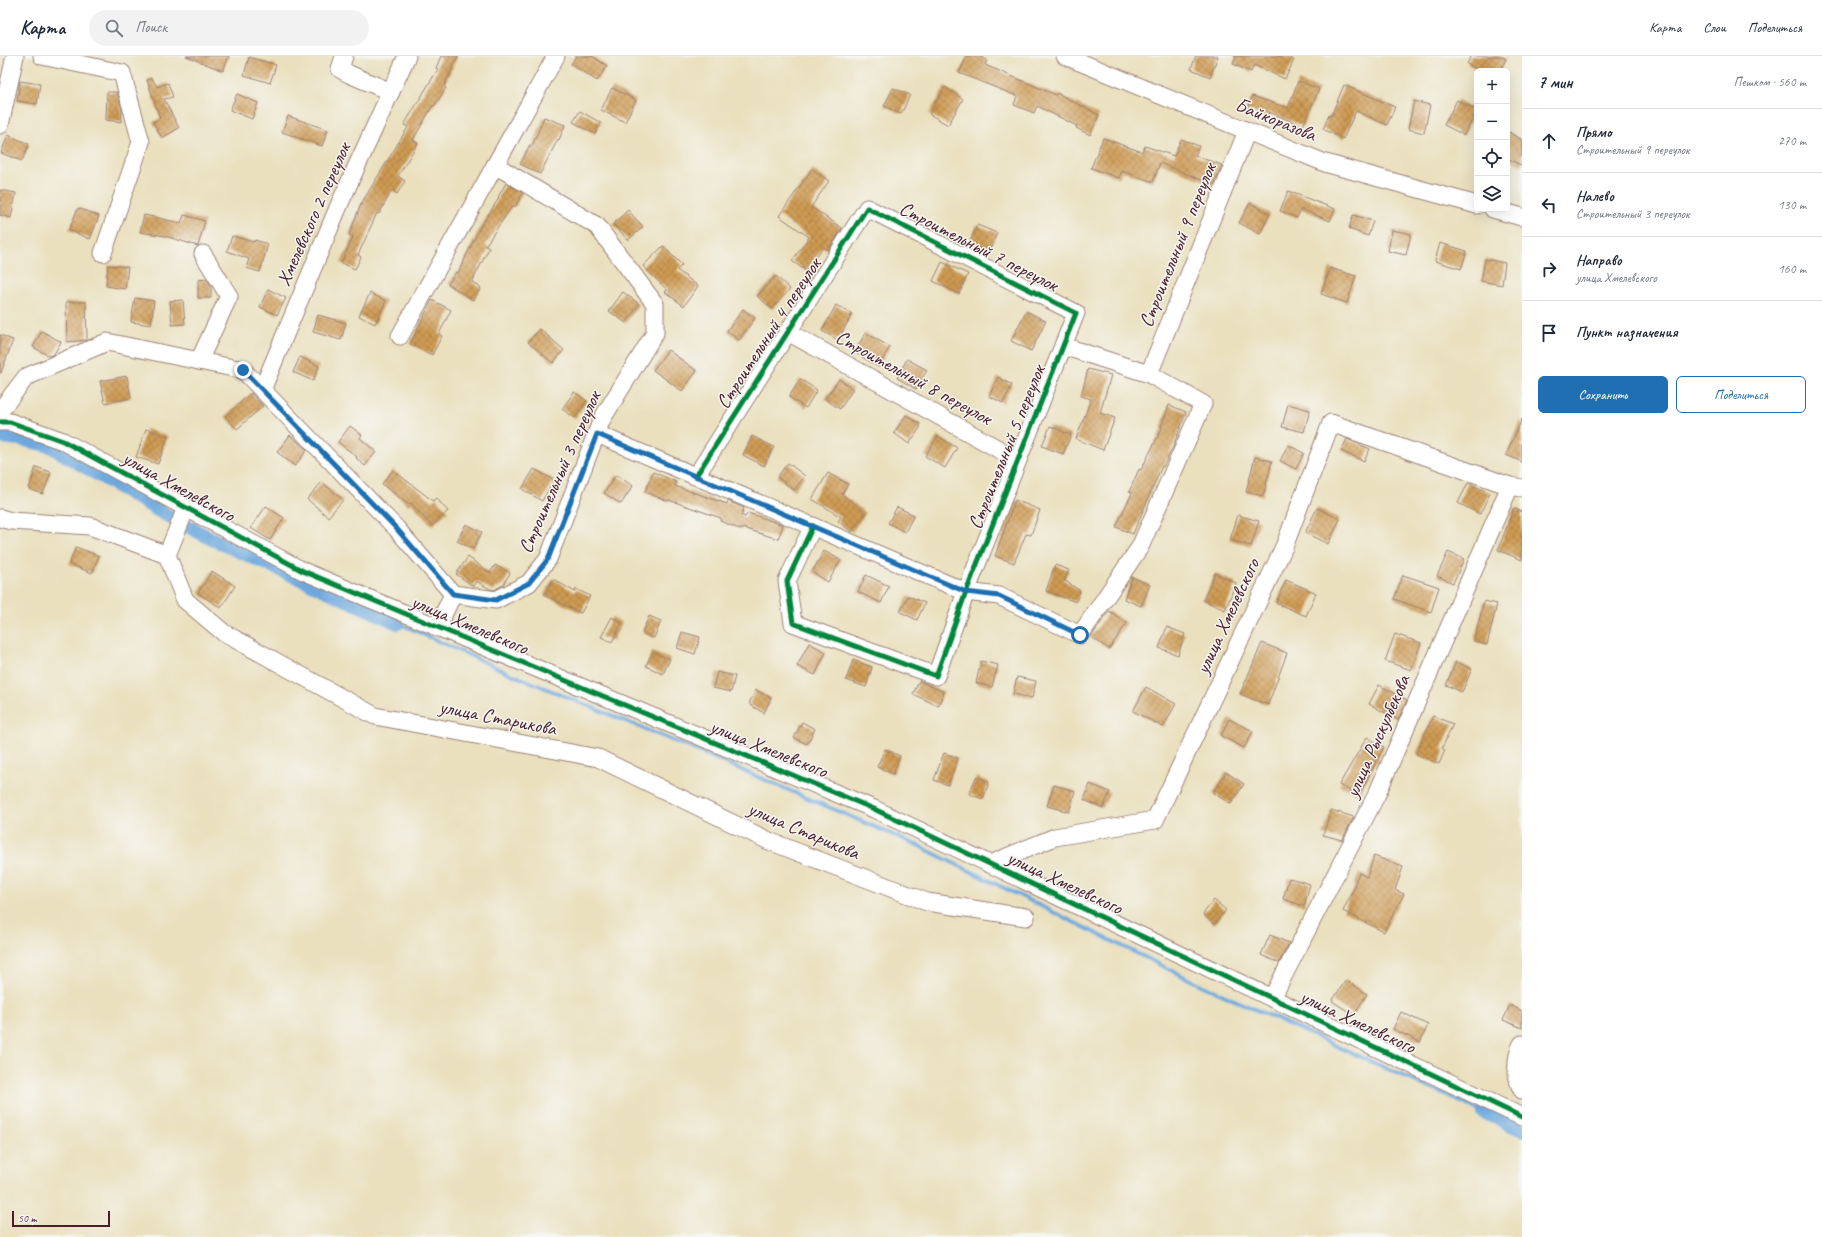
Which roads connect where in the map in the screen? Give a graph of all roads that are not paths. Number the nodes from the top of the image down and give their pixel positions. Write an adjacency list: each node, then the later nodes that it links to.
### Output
1 (15, 56): 8 (street)
2 (42, 56): 15 (street)
3 (344, 56): 7 (street)
4 (407, 56): 7 (street, Хмелевского 2 переулок)
5 (556, 56): 10 (street)
6 (1064, 56): 9 (street, Байкоразова)
7 (391, 92): 23 (street, Хмелевского 2 переулок)
8 (0, 125)
9 (1247, 131): 11 (street, Байкоразова); 22 (street, Строительный 9 переулок)
10 (495, 165): 19 (street); 27 (street, Строительный 3 переулок)
11 (1474, 204)
12 (868, 208): 17 (street, Строительный 7 переулок); 18 (street, Строительный 4 переулок)
13 (1504, 212): 14 (street)
14 (1522, 217)
15 (103, 253)
16 (203, 254): 21 (street)
17 (1076, 313): 20 (street, Строительный 5 переулок)
18 (788, 332): 28 (street, Строительный 8 переулок); 29 (street, Строительный 4 переулок)
19 (400, 336)
20 (1063, 346): 22 (street); 28 (street, Строительный 5 переулок)
21 (199, 361): 23 (street, улица Хмелевского); 24 (street, улица Хмелевского)
22 (1149, 374): 35 (street)
23 (262, 390): 36 (street, улица Хмелевского)
24 (0, 411)
25 (0, 422): 31 (street, улица Хмелевского)
26 (1331, 423): 30 (street, улица Рыскулбекова); 38 (street, улица Хмелевского)
27 (597, 434): 29 (street); 36 (street, Строительный 3 переулок)
28 (1018, 460): 35 (street, Строительный 5 переулок)
29 (696, 476): 33 (street)
30 (1516, 487): 40 (street, улица Рыскулбекова)
31 (186, 508): 34 (street); 37 (street, улица Хмелевского)
32 (0, 518): 34 (street)
33 (813, 526): 35 (street); 35 (street)
34 (168, 552): 39 (street, улица Старикова)
35 (966, 592)
36 (453, 594): 37 (street, улица Хмелевского)
37 (437, 628): 38 (street, улица Хмелевского)
38 (990, 864): 40 (street, улица Хмелевского)
39 (1026, 917)
40 (1272, 998): 43 (street, улица Хмелевского)
41 (1520, 1048): 42 (street)
42 (1522, 1090)
43 (1522, 1117)

